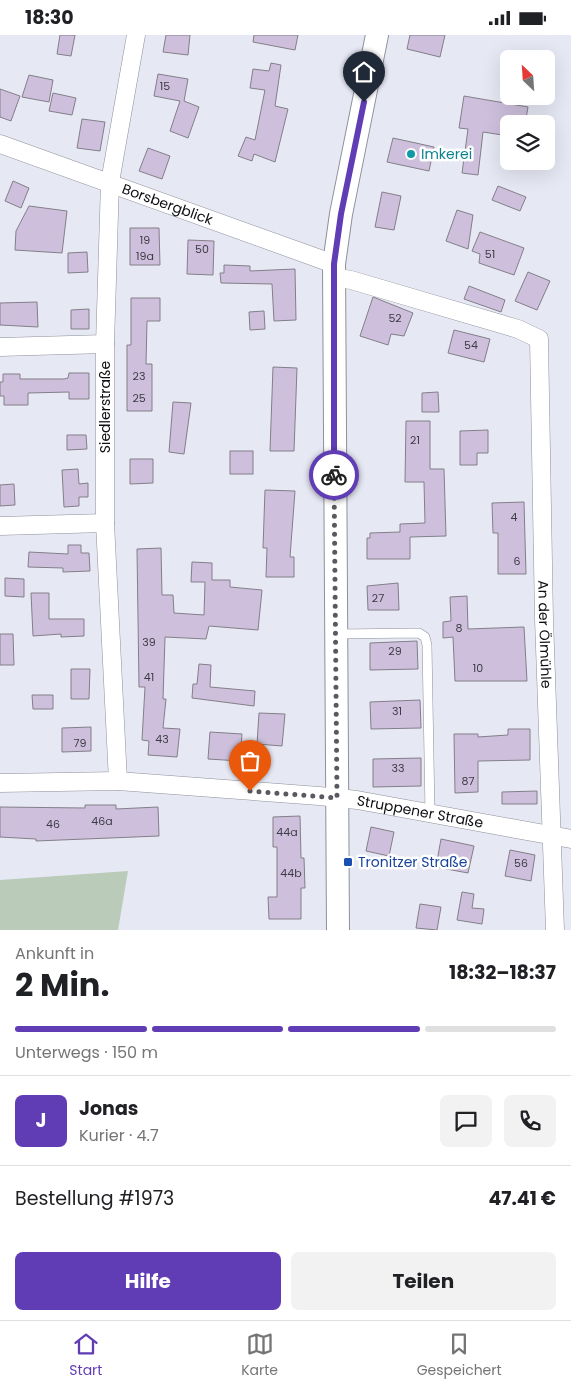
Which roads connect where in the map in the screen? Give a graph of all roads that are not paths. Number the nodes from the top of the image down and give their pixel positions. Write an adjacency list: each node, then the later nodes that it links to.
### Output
1 (136, 35): 4 (street, Siedlerstraße)
2 (377, 35): 5 (street)
3 (0, 144): 4 (street, Borsbergblick)
4 (110, 182): 5 (street, Borsbergblick); 7 (street, Siedlerstraße)
5 (333, 270): 6 (street, Borsbergblick); 11 (street)
6 (539, 339): 16 (street, An der Ölmühle)
7 (104, 344): 8 (street); 9 (street, Siedlerstraße)
8 (0, 347)
9 (104, 523): 10 (street); 12 (street, Siedlerstraße)
10 (0, 526)
11 (336, 634): 14 (street); 15 (lane)
12 (118, 781): 13 (street, Struppener Straße); 14 (street, Struppener Straße)
13 (0, 783)
14 (337, 798): 15 (street, Struppener Straße); 18 (street)
15 (430, 813): 16 (street, Struppener Straße)
16 (553, 836): 17 (street, Struppener Straße); 19 (street, An der Ölmühle)
17 (571, 839)
18 (338, 930)
19 (555, 930)

